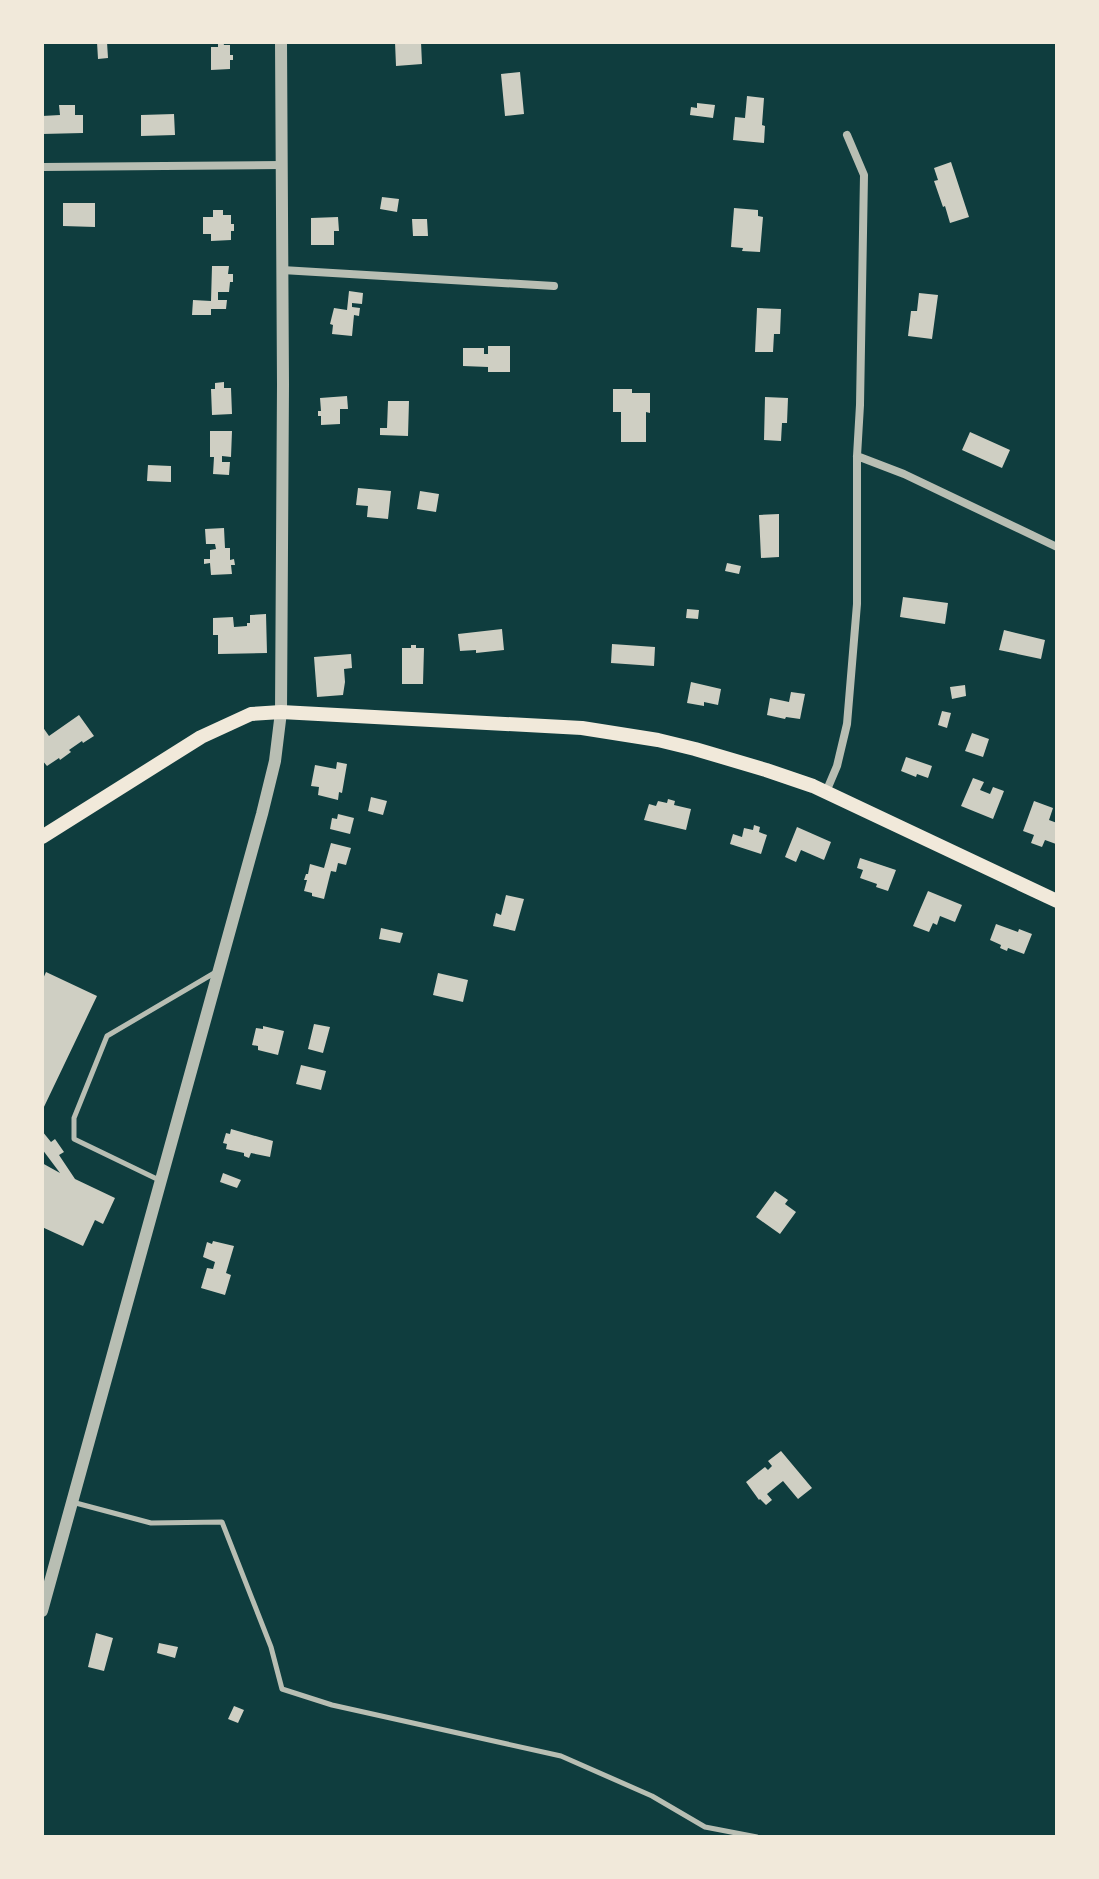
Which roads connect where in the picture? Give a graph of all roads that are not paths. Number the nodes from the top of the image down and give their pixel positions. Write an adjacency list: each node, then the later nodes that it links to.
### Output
1 (281, 42): 3 (street)
2 (847, 135): 7 (street)
3 (282, 165): 4 (street); 5 (street)
4 (42, 167)
5 (282, 270): 6 (street); 9 (street)
6 (554, 286)
7 (857, 456): 8 (street); 10 (street)
8 (1057, 547)
9 (281, 712): 10 (main road); 11 (main road); 13 (street)
10 (826, 792): 12 (main road)
11 (42, 837)
12 (1057, 901)
13 (220, 969): 14 (street); 14 (lane)
14 (162, 1181): 15 (street)
15 (72, 1502): 16 (street); 17 (lane)
16 (42, 1611)
17 (757, 1837)

